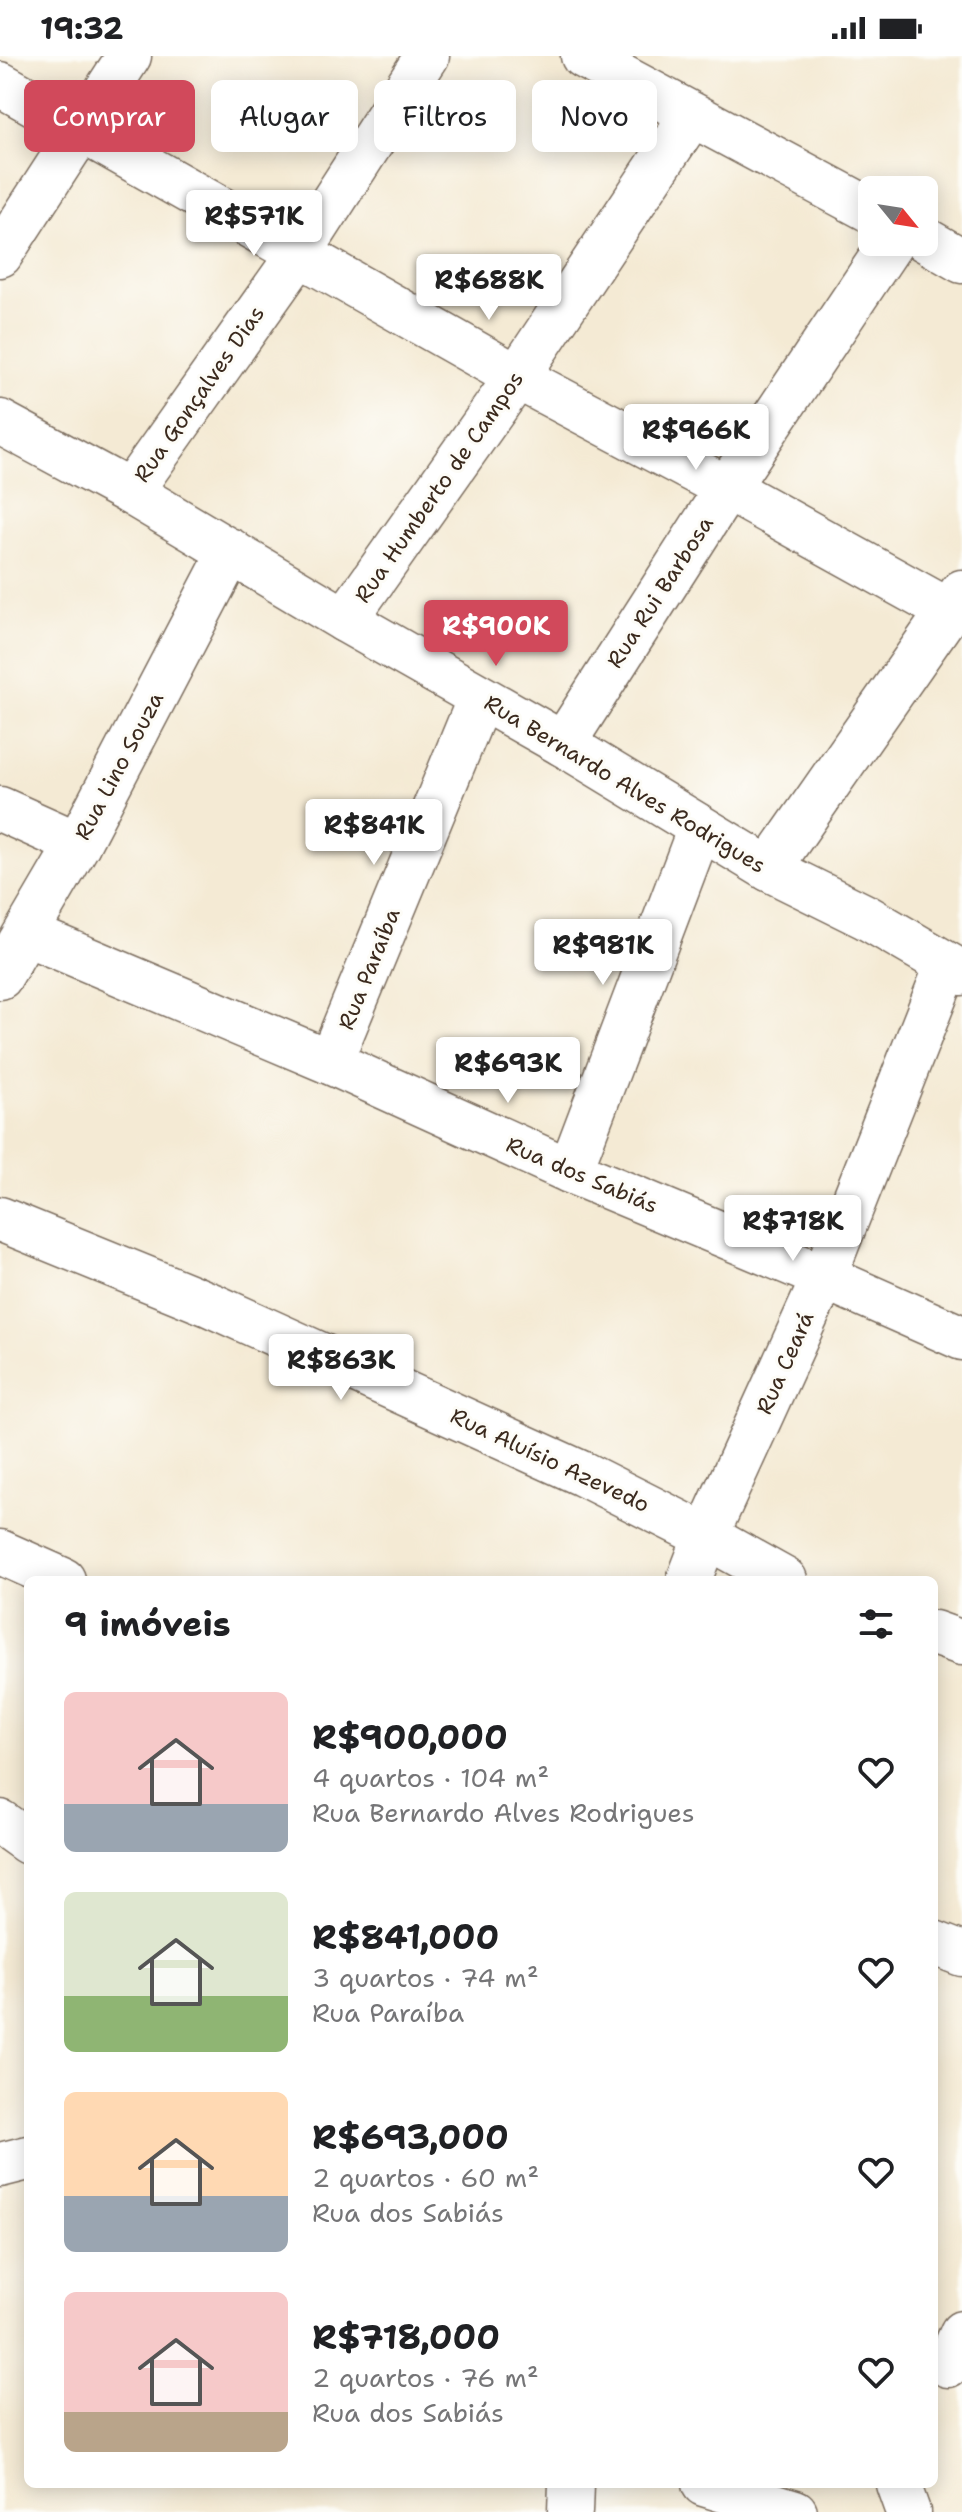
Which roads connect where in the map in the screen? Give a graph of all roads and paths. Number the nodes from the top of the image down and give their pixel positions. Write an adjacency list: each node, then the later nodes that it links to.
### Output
1 (129, 56): 4 (street)
2 (427, 56): 12 (street, Rua Gonçalves Dias)
3 (583, 56): 7 (street)
4 (113, 80)
5 (0, 84): 6 (street)
6 (24, 98)
7 (692, 115): 10 (street); 16 (street, Rua Humberto de Campos)
8 (66, 152): 13 (street)
9 (119, 152): 12 (street)
10 (858, 204)
11 (938, 247): 15 (street)
12 (299, 254): 16 (street); 19 (street, Rua Gonçalves Dias)
13 (0, 255)
14 (883, 256): 18 (street, Rua Rui Barbosa)
15 (962, 261)
16 (517, 377): 18 (street); 22 (street, Rua Humberto de Campos)
17 (0, 422): 19 (street, Rua Bernardo Alves Rodrigues)
18 (727, 488): 21 (street); 24 (street, Rua Rui Barbosa)
19 (130, 492): 20 (street, Rua Bernardo Alves Rodrigues)
20 (231, 551): 22 (street, Rua Bernardo Alves Rodrigues); 27 (street, Rua Lino Souza)
21 (955, 601): 28 (street)
22 (345, 620): 23 (street, Rua Bernardo Alves Rodrigues)
23 (480, 698): 24 (street, Rua Bernardo Alves Rodrigues); 32 (street, Rua Paraíba)
24 (563, 744): 26 (street, Rua Bernardo Alves Rodrigues)
25 (0, 809): 27 (street)
26 (700, 828): 28 (street, Rua Bernardo Alves Rodrigues); 33 (street)
27 (78, 844): 29 (street, Rua Lino Souza)
28 (769, 869): 30 (street, Rua Bernardo Alves Rodrigues)
29 (27, 934): 31 (street, Rua Lino Souza); 32 (street, Rua dos Sabiás)
30 (955, 969): 35 (street, Rua Ceará)
31 (0, 977)
32 (330, 1062): 33 (street, Rua dos Sabiás)
33 (570, 1171): 35 (street, Rua dos Sabiás)
34 (0, 1219): 37 (street, Rua Aluísio Azevedo)
35 (824, 1277): 36 (street, Rua dos Sabiás); 37 (street, Rua Ceará)
36 (962, 1338)
37 (706, 1536): 40 (street, Rua Ceará); 41 (street, Rua Aluísio Azevedo)
38 (0, 1552): 39 (street)
39 (54, 1576)
40 (691, 1576)
41 (778, 1576)
42 (938, 1634): 43 (street)
43 (962, 1643)
44 (0, 1822): 45 (street)
45 (24, 1839)
46 (938, 1945): 47 (street)
47 (962, 1954)
48 (24, 2159): 49 (street)
49 (0, 2165)
50 (571, 2488): 53 (street)
51 (717, 2488): 54 (street)
52 (899, 2488): 55 (street)
53 (570, 2512)
54 (795, 2512)
55 (908, 2512)

